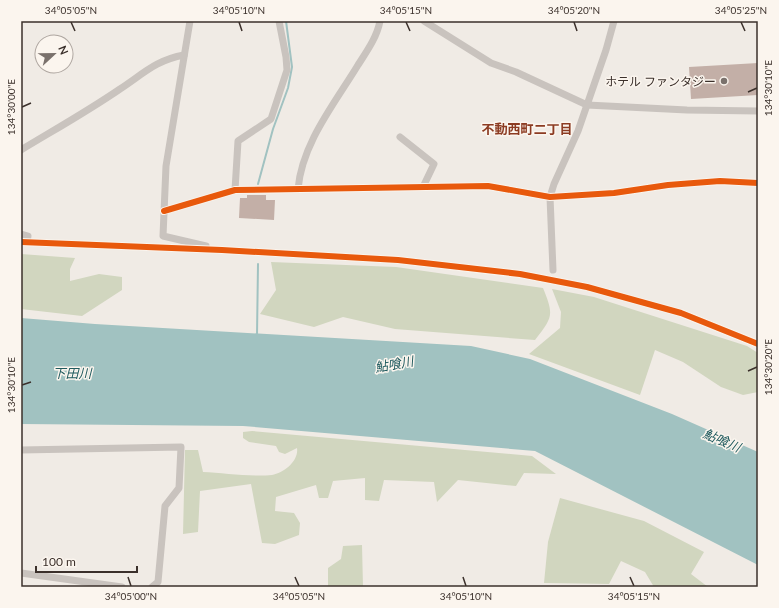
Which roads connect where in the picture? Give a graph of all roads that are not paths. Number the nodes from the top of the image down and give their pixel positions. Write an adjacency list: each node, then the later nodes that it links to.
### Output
1 (190, 21): 6 (street)
2 (279, 21): 14 (street)
3 (380, 21): 13 (street)
4 (424, 21): 7 (street)
5 (614, 21): 7 (street)
6 (184, 55): 10 (street); 16 (street)
7 (587, 105): 8 (street); 15 (street)
8 (758, 111)
9 (400, 137): 12 (street)
10 (21, 150)
11 (758, 183): 15 (street)
12 (423, 186): 13 (street); 15 (street)
13 (298, 189): 14 (street)
14 (235, 190): 16 (street)
15 (550, 197): 20 (street)
16 (164, 211): 19 (street)
17 (21, 234): 18 (street)
18 (24, 242): 19 (street)
19 (222, 250): 21 (street)
20 (554, 270)
21 (758, 344)
22 (21, 450): 25 (street)
23 (21, 573): 24 (street)
24 (122, 587)
25 (152, 587)

